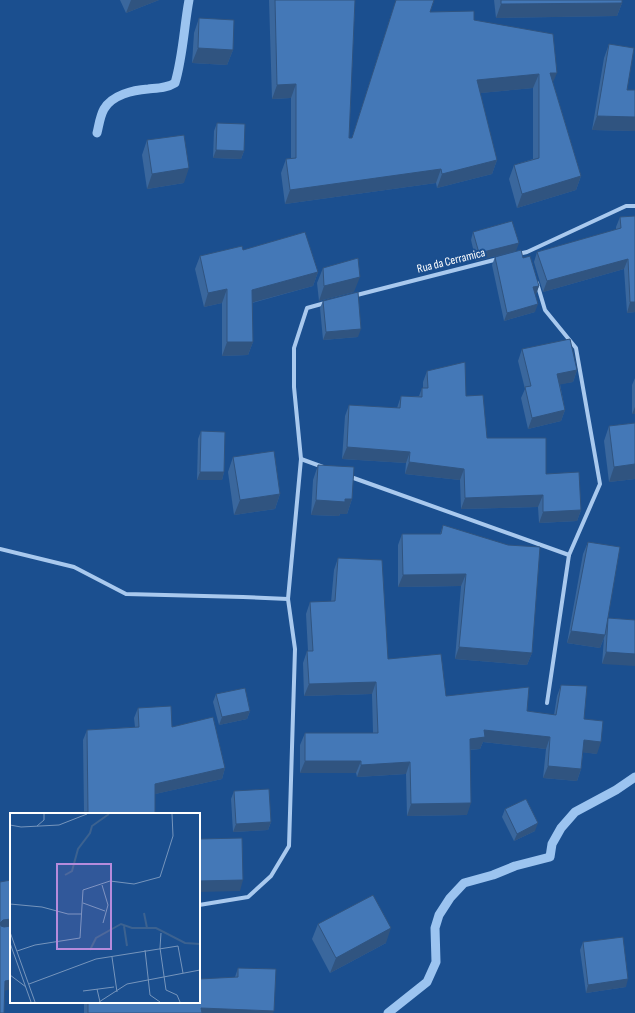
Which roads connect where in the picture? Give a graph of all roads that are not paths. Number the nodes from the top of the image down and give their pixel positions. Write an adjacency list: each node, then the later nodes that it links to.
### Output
1 (635, 206): 2 (street)
2 (527, 252): 3 (street); 5 (street)
3 (512, 255)
4 (504, 257): 7 (street, Rua da Cerramica)
5 (529, 259)
6 (536, 281): 13 (street)
7 (345, 298)
8 (330, 302): 9 (street)
9 (301, 459): 10 (street); 14 (street)
10 (331, 470)
11 (346, 475): 13 (street)
12 (0, 549): 14 (street)
13 (569, 555): 15 (street)
14 (288, 599): 16 (street)
15 (547, 703)
16 (200, 905)

